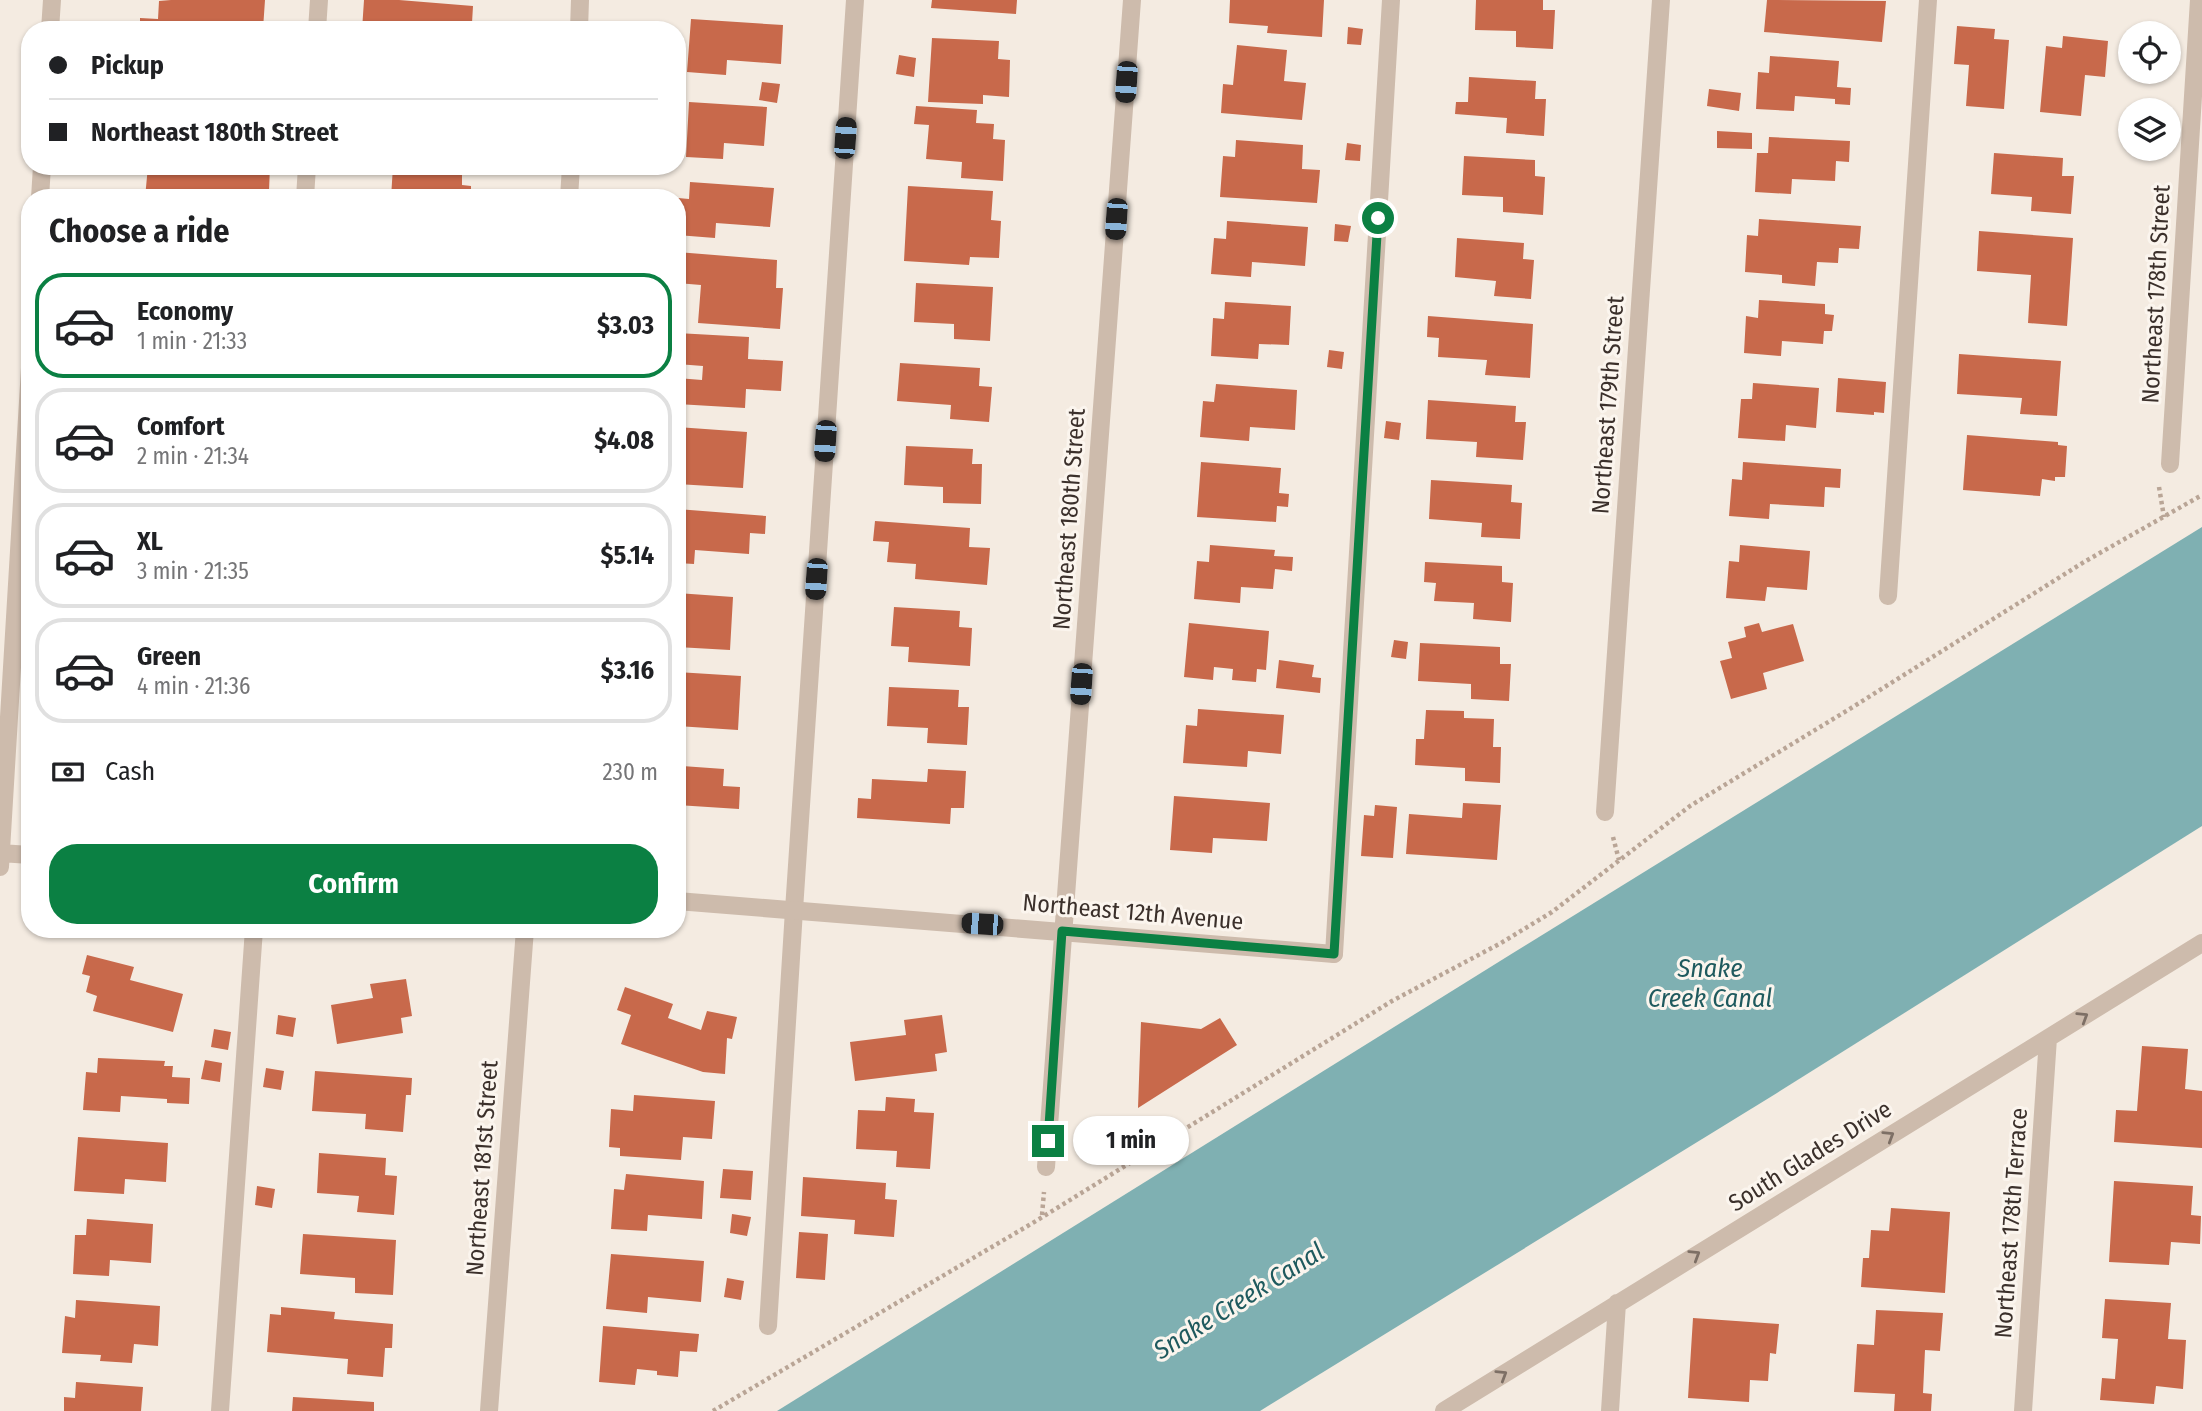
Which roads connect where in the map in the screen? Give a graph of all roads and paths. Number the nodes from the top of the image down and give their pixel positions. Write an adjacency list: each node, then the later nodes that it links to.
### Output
1 (52, 0): 10 (street)
2 (319, 0): 11 (street)
3 (580, 0): 12 (street)
4 (855, 0): 21 (street)
5 (1132, 0): 22 (street, Northeast 180th Street)
6 (1391, 0): 22 (street, Northeast 12th Avenue)
7 (1661, 0): 17 (street, Northeast 179th Street)
8 (1928, 0): 16 (street)
9 (2199, 0): 13 (street, Northeast 178th Street)
10 (51, 21)
11 (318, 21)
12 (579, 21)
13 (2170, 464)
14 (2202, 495): 32 (path)
15 (21, 516): 19 (street)
16 (1888, 596)
17 (1605, 812)
18 (21, 856): 19 (street)
19 (0, 858)
20 (686, 902): 21 (street, Northeast 12th Avenue)
21 (793, 910): 22 (street, Northeast 12th Avenue); 29 (street)
22 (1062, 931): 27 (street, Northeast 180th Street)
23 (253, 938): 30 (street)
24 (523, 938): 31 (street, Northeast 181st Street)
25 (2202, 943): 26 (street, South Glades Drive, one-way to 25)
26 (2048, 1038): 28 (street, South Glades Drive, one-way to 26); 35 (street, Northeast 178th Terrace)
27 (1046, 1167)
28 (1617, 1303): 33 (street, South Glades Drive, one-way to 28); 34 (street)
29 (768, 1326)
30 (220, 1411)
31 (489, 1411)
32 (713, 1411)
33 (1444, 1411)
34 (1610, 1411)
35 (2023, 1411)

